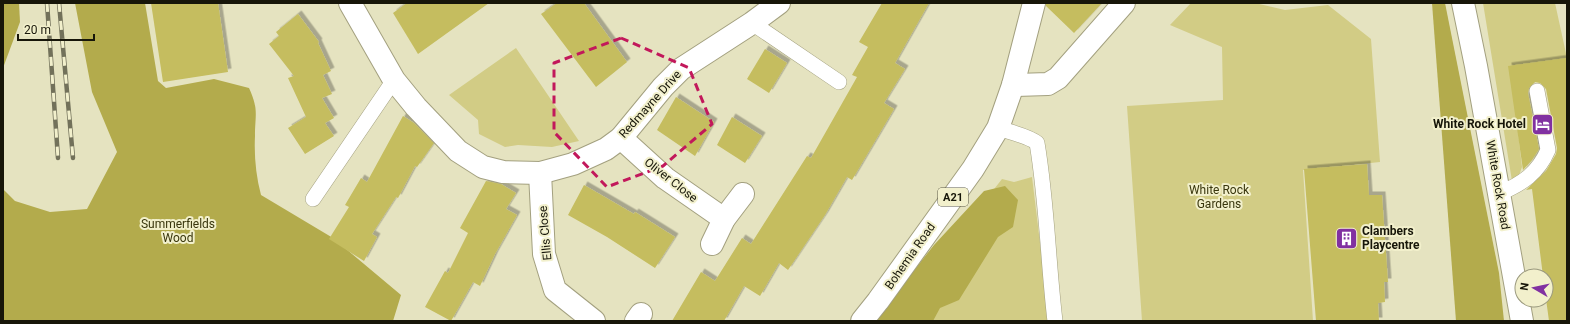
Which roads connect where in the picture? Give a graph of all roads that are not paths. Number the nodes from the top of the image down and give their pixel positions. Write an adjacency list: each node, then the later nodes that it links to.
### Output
1 (350, 3): 7 (main road, Redmayne Drive)
2 (779, 3): 6 (main road, Redmayne Drive)
3 (1034, 3): 9 (main road, A21)
4 (1124, 3): 9 (main road)
5 (1463, 3): 14 (main road, White Rock Road)
6 (752, 23): 8 (lane); 12 (main road, Redmayne Drive)
7 (394, 80): 13 (main road, Redmayne Drive); 16 (lane)
8 (839, 82)
9 (1014, 85): 11 (main road, Bohemia Road / A21)
10 (1536, 91): 14 (lane)
11 (998, 128): 20 (main road, Bohemia Road / A21); 21 (lane)
12 (621, 138): 13 (main road, Redmayne Drive); 17 (main road, Oliver Close)
13 (540, 173): 19 (main road, Ellis Close)
14 (1500, 193): 22 (main road, White Rock Road)
15 (743, 194): 17 (main road)
16 (312, 199)
17 (724, 219): 18 (main road)
18 (712, 244)
19 (594, 321)
20 (862, 321)
21 (1055, 321)
22 (1522, 321)

